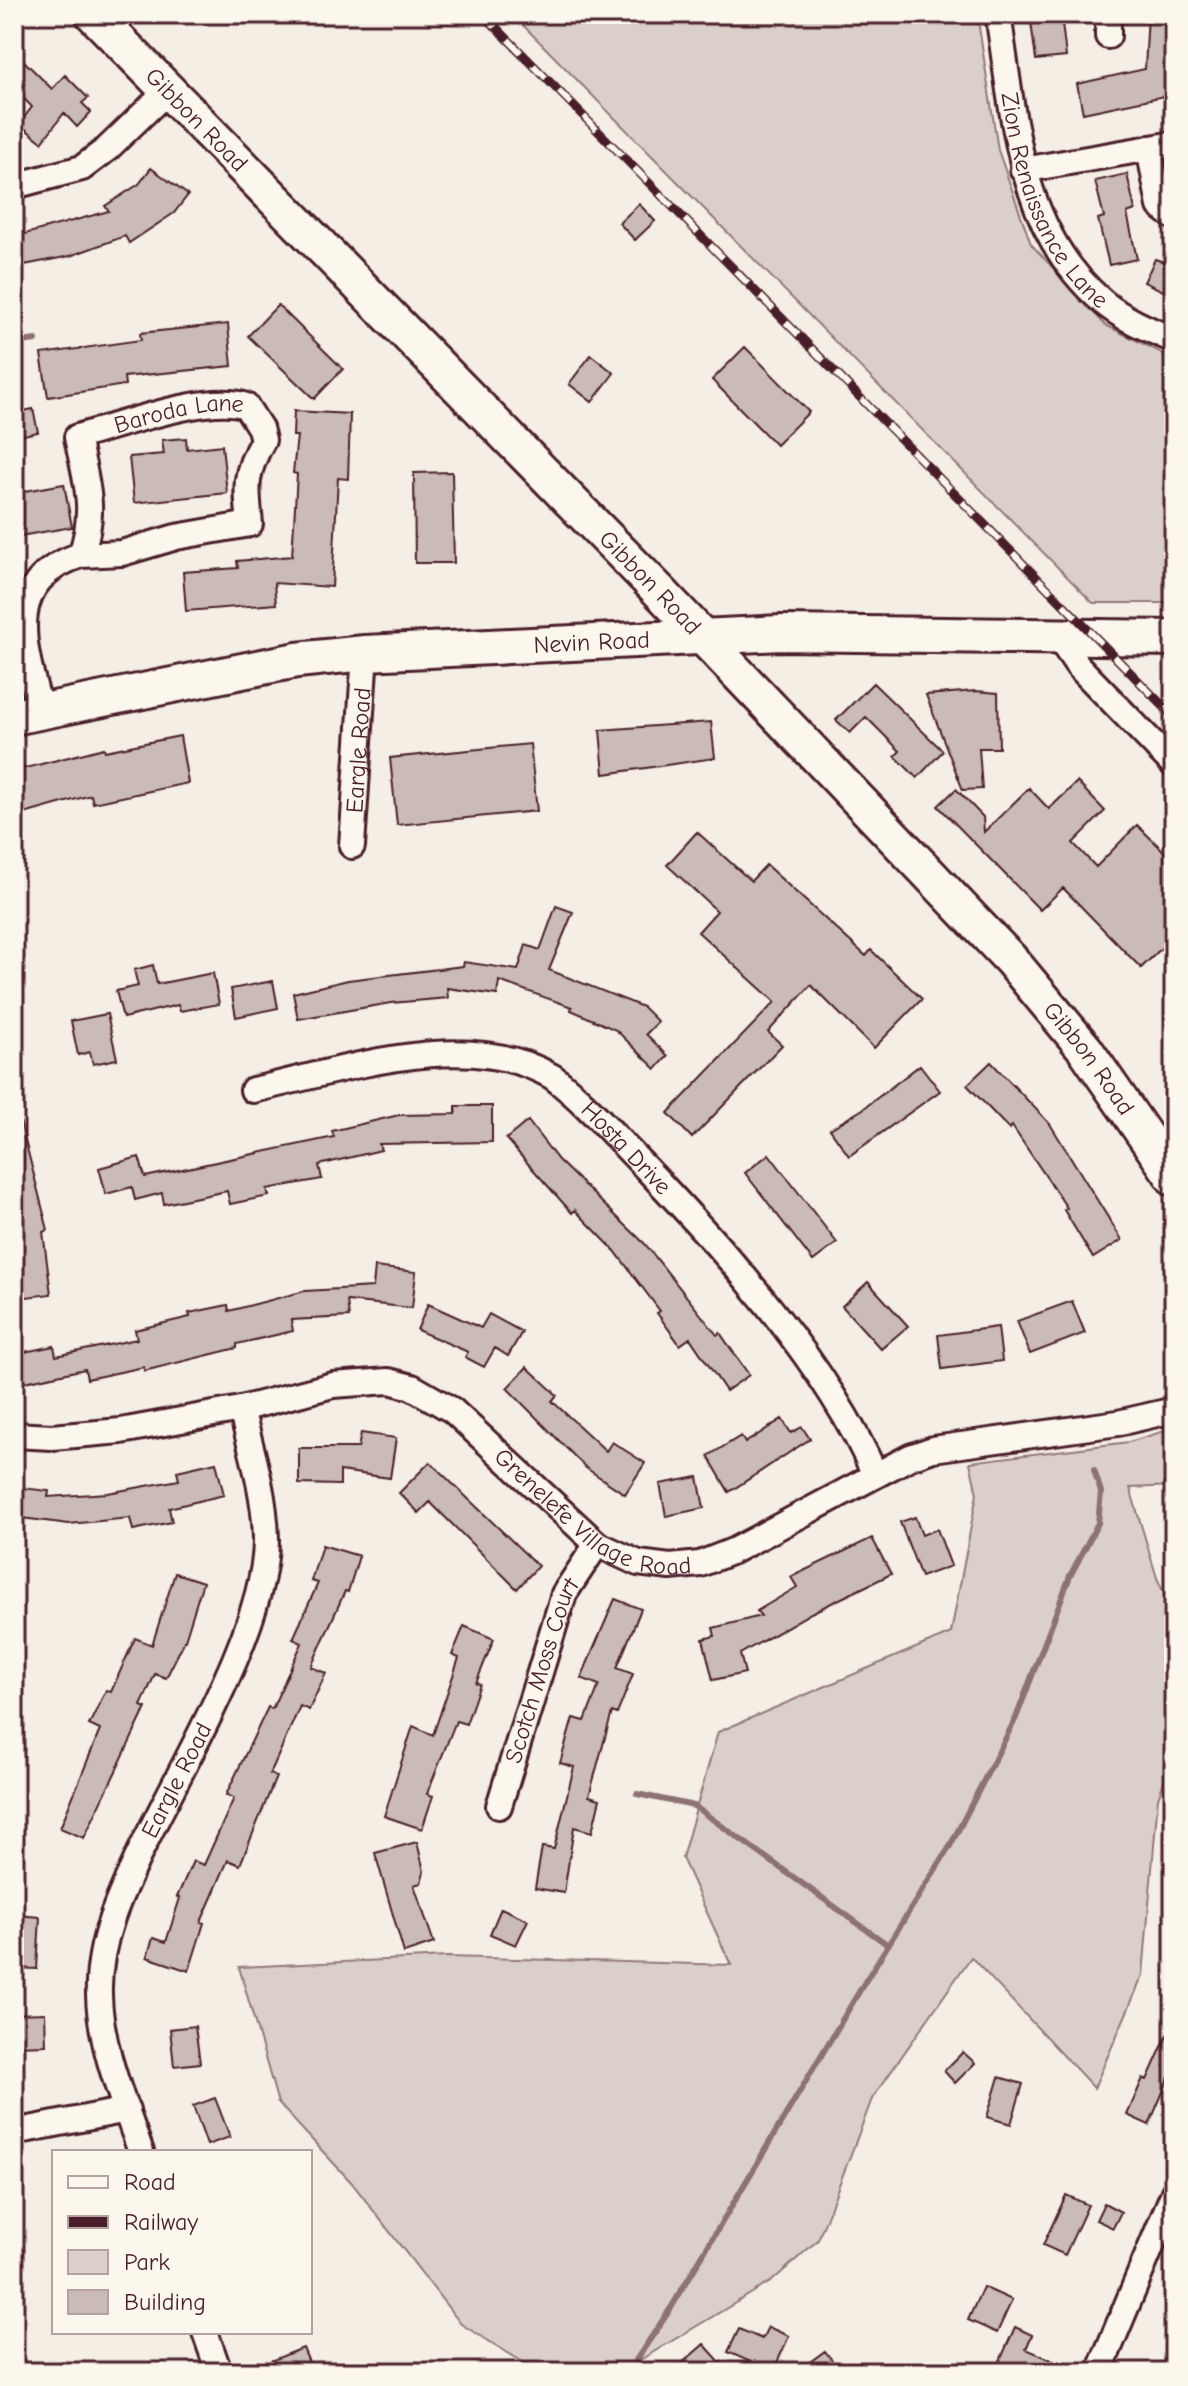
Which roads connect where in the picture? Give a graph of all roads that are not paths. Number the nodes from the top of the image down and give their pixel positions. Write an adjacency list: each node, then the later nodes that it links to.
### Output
1 (93, 14): 3 (main road, Gibbon Road)
2 (998, 14): 6 (street, Zion Renaissance Lane)
3 (167, 91): 7 (street); 11 (main road, Gibbon Road)
4 (1174, 144): 5 (street)
5 (1149, 148): 6 (street); 8 (street)
6 (1023, 170): 9 (street, Zion Renaissance Lane)
7 (14, 186)
8 (1174, 217)
9 (1174, 340)
10 (81, 555): 10 (street, Baroda Lane); 15 (street, Baroda Lane)
11 (702, 636): 12 (main road, Nevin Road); 14 (main road, Nevin Road); 19 (main road, Gibbon Road)
12 (1058, 637): 13 (main road, Nevin Road); 16 (street)
13 (1174, 638)
14 (365, 653): 15 (main road, Nevin Road); 17 (street, Eargle Road)
15 (28, 714)
16 (1174, 765)
17 (352, 846)
18 (253, 1090): 23 (street, Hosta Drive)
19 (1174, 1178)
20 (241, 1409): 22 (street, Grenelefe Village Road); 24 (street, Grenelefe Village Road); 26 (street, Eargle Road)
21 (1174, 1410): 23 (street, Grenelefe Village Road)
22 (14, 1435)
23 (875, 1475): 24 (street, Grenelefe Village Road)
24 (597, 1544): 25 (street, Scotch Moss Court)
25 (499, 1806)
26 (127, 2110): 27 (street); 28 (street, Eargle Road)
27 (14, 2132)
28 (140, 2150)
29 (1174, 2192): 32 (street)
30 (206, 2334): 31 (street)
31 (219, 2372)
32 (1099, 2372)

